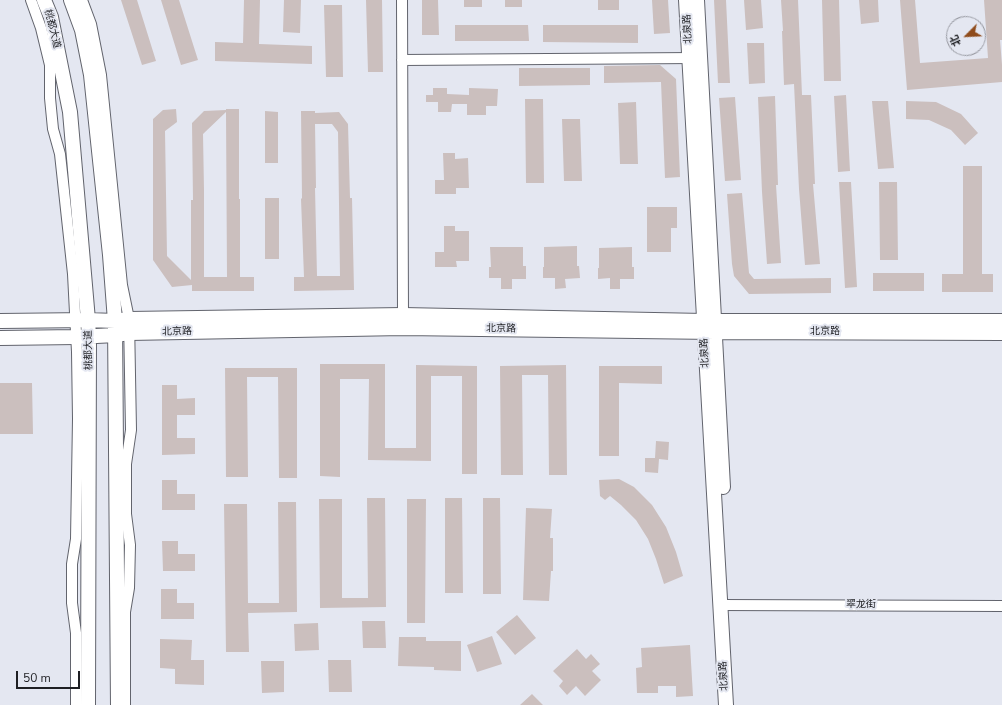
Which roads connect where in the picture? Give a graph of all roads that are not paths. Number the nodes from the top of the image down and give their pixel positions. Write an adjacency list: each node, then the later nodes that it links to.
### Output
1 (31, 0): 11 (street)
2 (44, 0): 11 (main road, 桃都大道)
3 (71, 0): 15 (main road)
4 (82, 0): 15 (street)
5 (402, 0): 9 (street)
6 (686, 0): 8 (main road, 北泉路)
7 (697, 0): 8 (main road, 北泉路)
8 (694, 58): 9 (street); 14 (main road, 北泉路)
9 (402, 60): 10 (street)
10 (403, 315): 14 (main road, 北京路); 15 (main road, 北京路)
11 (82, 320): 12 (main road, 北京路); 15 (main road, 北京路); 17 (main road, 桃都大道)
12 (0, 321)
13 (1002, 321): 14 (main road, 北京路)
14 (709, 326): 15 (main road, 北京路); 16 (main road, 北京路); 19 (main road, 北泉路)
15 (122, 327): 17 (main road, 北京路); 21 (main road)
16 (1002, 333)
17 (83, 337): 18 (main road, 北京路); 22 (street); 23 (main road, 桃都大道)
18 (0, 338)
19 (725, 605): 20 (street, 翠龙街); 24 (main road, 北泉路); 25 (main road, 北泉路)
20 (1002, 606)
21 (122, 702)
22 (76, 705)
23 (88, 705)
24 (726, 705)
25 (736, 705)

